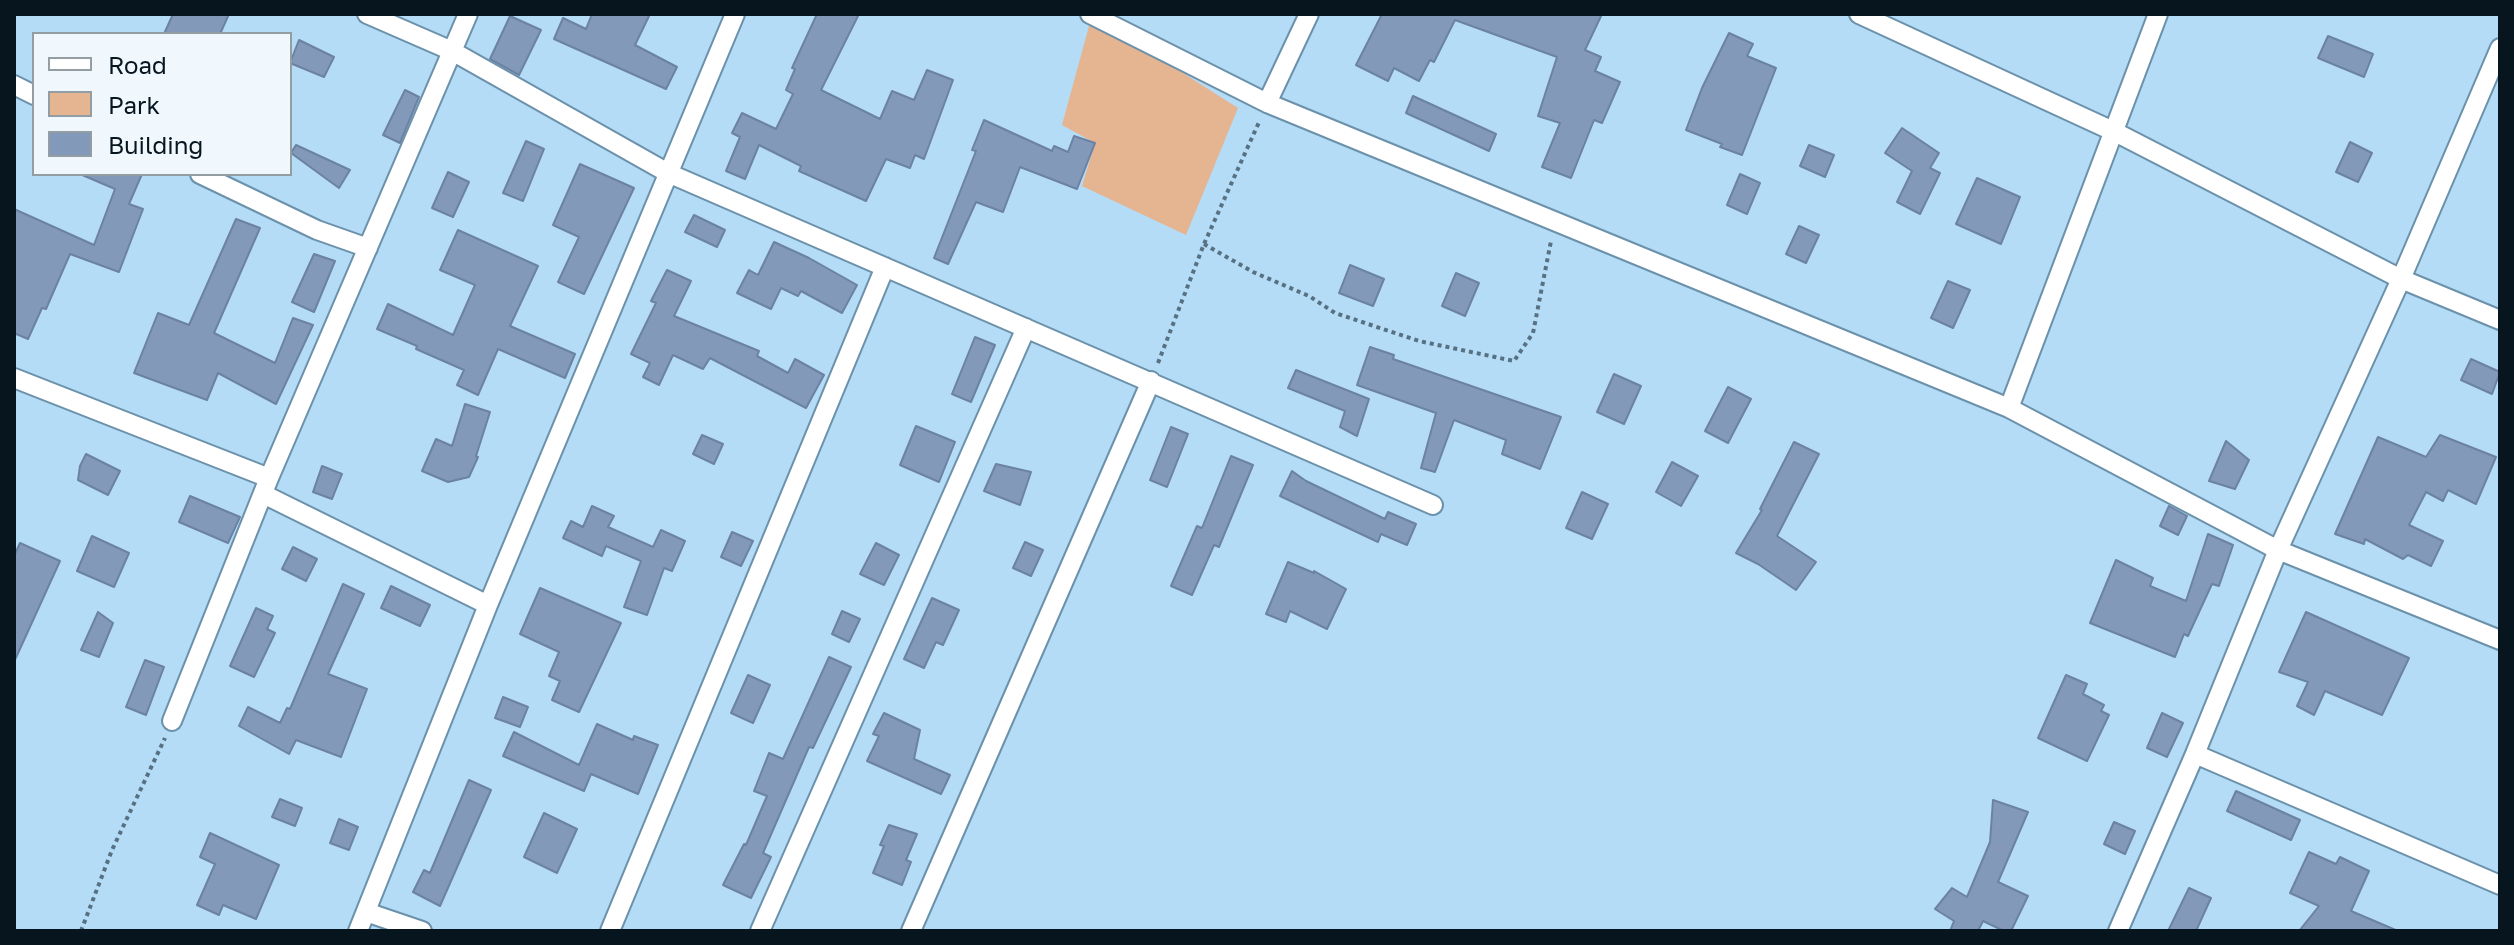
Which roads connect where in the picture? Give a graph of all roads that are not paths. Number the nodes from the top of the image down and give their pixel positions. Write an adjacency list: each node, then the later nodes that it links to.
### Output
1 (367, 14): 9 (street)
2 (468, 14): 9 (street)
3 (735, 14): 14 (street)
4 (1090, 14): 12 (street)
5 (1309, 14): 12 (street)
6 (1859, 14): 13 (street)
7 (2158, 14): 13 (street)
8 (2500, 48): 18 (street)
9 (452, 51): 14 (street); 16 (street)
10 (14, 85): 11 (street)
11 (32, 94)
12 (1267, 103): 23 (street)
13 (2115, 132): 18 (street); 23 (street)
14 (668, 173): 17 (street); 27 (street)
15 (204, 176): 16 (street)
16 (368, 248): 24 (street)
17 (885, 267): 20 (street); 35 (street)
18 (2401, 279): 19 (street); 26 (street)
19 (2500, 320)
20 (1026, 328): 22 (street); 36 (street)
21 (14, 378): 24 (street)
22 (1151, 381): 25 (street); 37 (street)
23 (2009, 408): 26 (street)
24 (266, 486): 27 (street); 29 (street)
25 (1433, 505)
26 (2278, 550): 28 (street); 30 (street)
27 (488, 605): 32 (street)
28 (2500, 640)
29 (172, 721)
30 (2195, 754): 31 (street); 38 (street)
31 (2500, 885)
32 (366, 912): 33 (street); 34 (street)
33 (358, 931)
34 (422, 931)
35 (610, 931)
36 (760, 931)
37 (911, 931)
38 (2118, 931)

